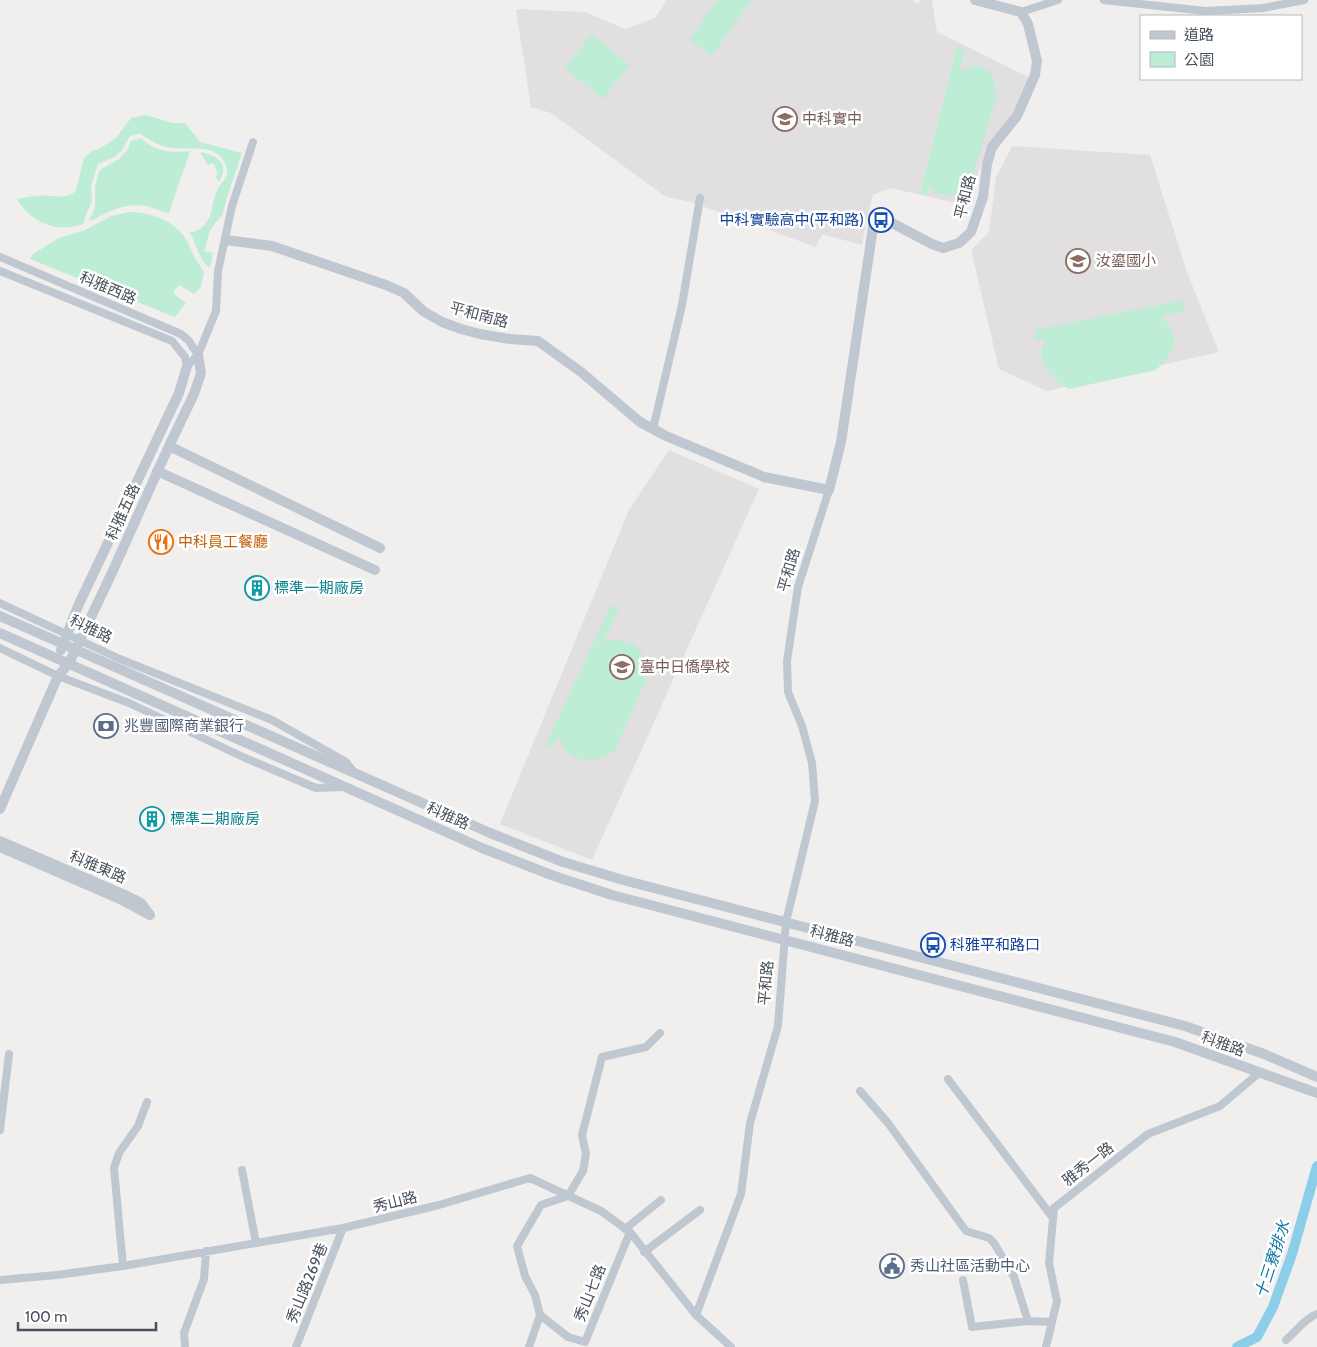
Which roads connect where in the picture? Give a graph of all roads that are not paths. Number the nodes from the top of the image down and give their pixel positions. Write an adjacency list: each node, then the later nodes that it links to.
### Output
1 (975, 0): 5 (street)
2 (1058, 0): 5 (street)
3 (1104, 0): 4 (street)
4 (1304, 0)
5 (1021, 12): 16 (street, 平和路)
6 (253, 142): 8 (street)
7 (700, 198): 13 (street)
8 (226, 240): 11 (street); 13 (street, 平和南路)
9 (0, 257): 11 (street, 科雅西路)
10 (0, 271): 12 (street, 科雅西路)
11 (198, 355): 12 (street); 14 (street, 科雅五路)
12 (187, 366): 22 (street, 科雅五路)
13 (653, 428): 16 (street, 平和南路)
14 (168, 446): 15 (street, 科雅五路); 17 (street)
15 (157, 470): 18 (street); 23 (street, 科雅五路)
16 (829, 490): 35 (street, 平和路)
17 (380, 548)
18 (375, 570)
19 (0, 603): 22 (street, 科雅路)
20 (0, 616): 24 (street, 科雅路)
21 (0, 633): 27 (street, 科雅路)
22 (68, 634): 23 (street, 科雅路); 24 (street, 科雅五路)
23 (80, 640): 26 (street, 科雅五路); 30 (street, 科雅路)
24 (62, 645): 26 (street, 科雅路); 27 (street, 科雅五路)
25 (0, 648): 29 (street, 科雅路)
26 (75, 651): 28 (street, 科雅五路); 30 (street, 科雅路)
27 (58, 658): 28 (street, 科雅路); 29 (street, 科雅五路)
28 (69, 663): 29 (street, 科雅五路); 31 (street, 科雅路)
29 (58, 676): 31 (street, 科雅路); 32 (street, 科雅五路)
30 (355, 774): 35 (street, 科雅路)
31 (346, 787): 36 (street, 科雅路)
32 (0, 809)
33 (0, 841): 34 (street, 科雅東路)
34 (0, 847)
35 (786, 922): 36 (street, 平和路); 40 (street, 科雅路)
36 (785, 939): 39 (street, 科雅路); 61 (street, 平和路)
37 (660, 1033): 47 (street)
38 (9, 1054): 45 (street)
39 (1259, 1073): 43 (street, 科雅路); 50 (street, 雅秀一路)
40 (1317, 1077)
41 (948, 1079): 50 (street)
42 (860, 1091): 62 (street)
43 (1317, 1093)
44 (147, 1102): 56 (street)
45 (0, 1130)
46 (242, 1170): 53 (street)
47 (568, 1196): 51 (street, 秀山路); 52 (street, 秀山路); 60 (street)
48 (661, 1200): 52 (street)
49 (700, 1210): 55 (street)
50 (1053, 1218): 63 (street, 雅秀一路)
51 (343, 1228): 53 (street, 秀山路); 66 (street, 秀山路269巷)
52 (627, 1231): 55 (street, 秀山路); 60 (street, 秀山七路)
53 (256, 1243): 54 (street, 秀山路)
54 (206, 1251): 56 (street, 秀山路); 65 (street)
55 (644, 1252): 61 (street, 秀山路)
56 (123, 1266): 57 (street, 秀山路)
57 (0, 1280)
58 (963, 1280): 62 (street)
59 (1317, 1314): 64 (street)
60 (540, 1315): 67 (street)
61 (696, 1315): 68 (street, 秀山路)
62 (1028, 1321): 63 (street)
63 (1052, 1322): 69 (street, 雅秀一路)
64 (1286, 1340)
65 (185, 1347)
66 (296, 1347)
67 (529, 1347)
68 (731, 1347)
69 (1046, 1347)

